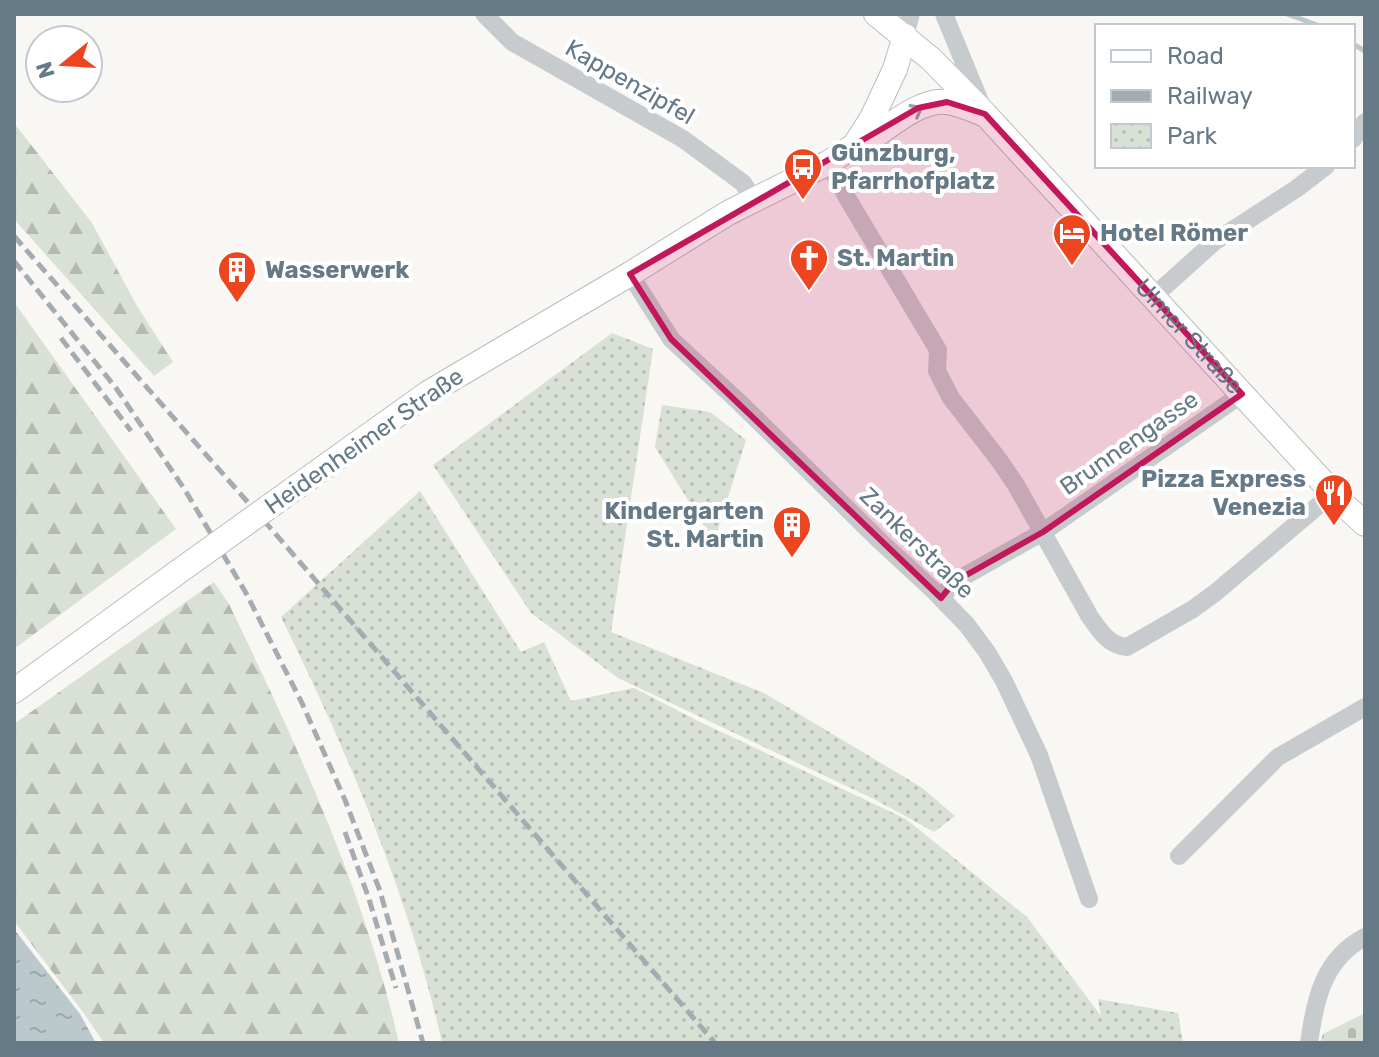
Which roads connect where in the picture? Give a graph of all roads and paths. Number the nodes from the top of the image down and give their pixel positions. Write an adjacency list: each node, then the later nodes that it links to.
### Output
1 (484, 14): 9 (street, Kappenzipfel)
2 (876, 14): 4 (main road, Ulmer Straße)
3 (944, 14): 5 (street)
4 (908, 25): 5 (main road, Ulmer Straße); 6 (main road)
5 (985, 114): 6 (main road, Heidenheimer Straße, one-way to 5); 11 (main road, Ulmer Straße)
6 (855, 145): 7 (main road, Heidenheimer Straße)
7 (828, 163): 9 (main road, Heidenheimer Straße); 15 (street)
8 (1323, 168): 11 (street)
9 (753, 199): 10 (main road, Heidenheimer Straße)
10 (630, 274): 16 (street, Zankerstraße); 17 (main road, Heidenheimer Straße, bridge)
11 (1153, 297): 12 (main road, Ulmer Straße)
12 (1242, 394): 13 (main road, Ulmer Straße); 15 (street, Brunnengasse)
13 (1333, 493): 14 (main road, Ulmer Straße); 15 (street)
14 (1365, 524)
15 (1043, 532): 16 (street, Brunnengasse)
16 (941, 598): 20 (street, Zankerstraße)
17 (14, 691)
18 (1365, 707): 19 (street)
19 (1179, 856)
20 (1089, 899)
21 (1365, 937): 22 (street)
22 (1309, 1043)

